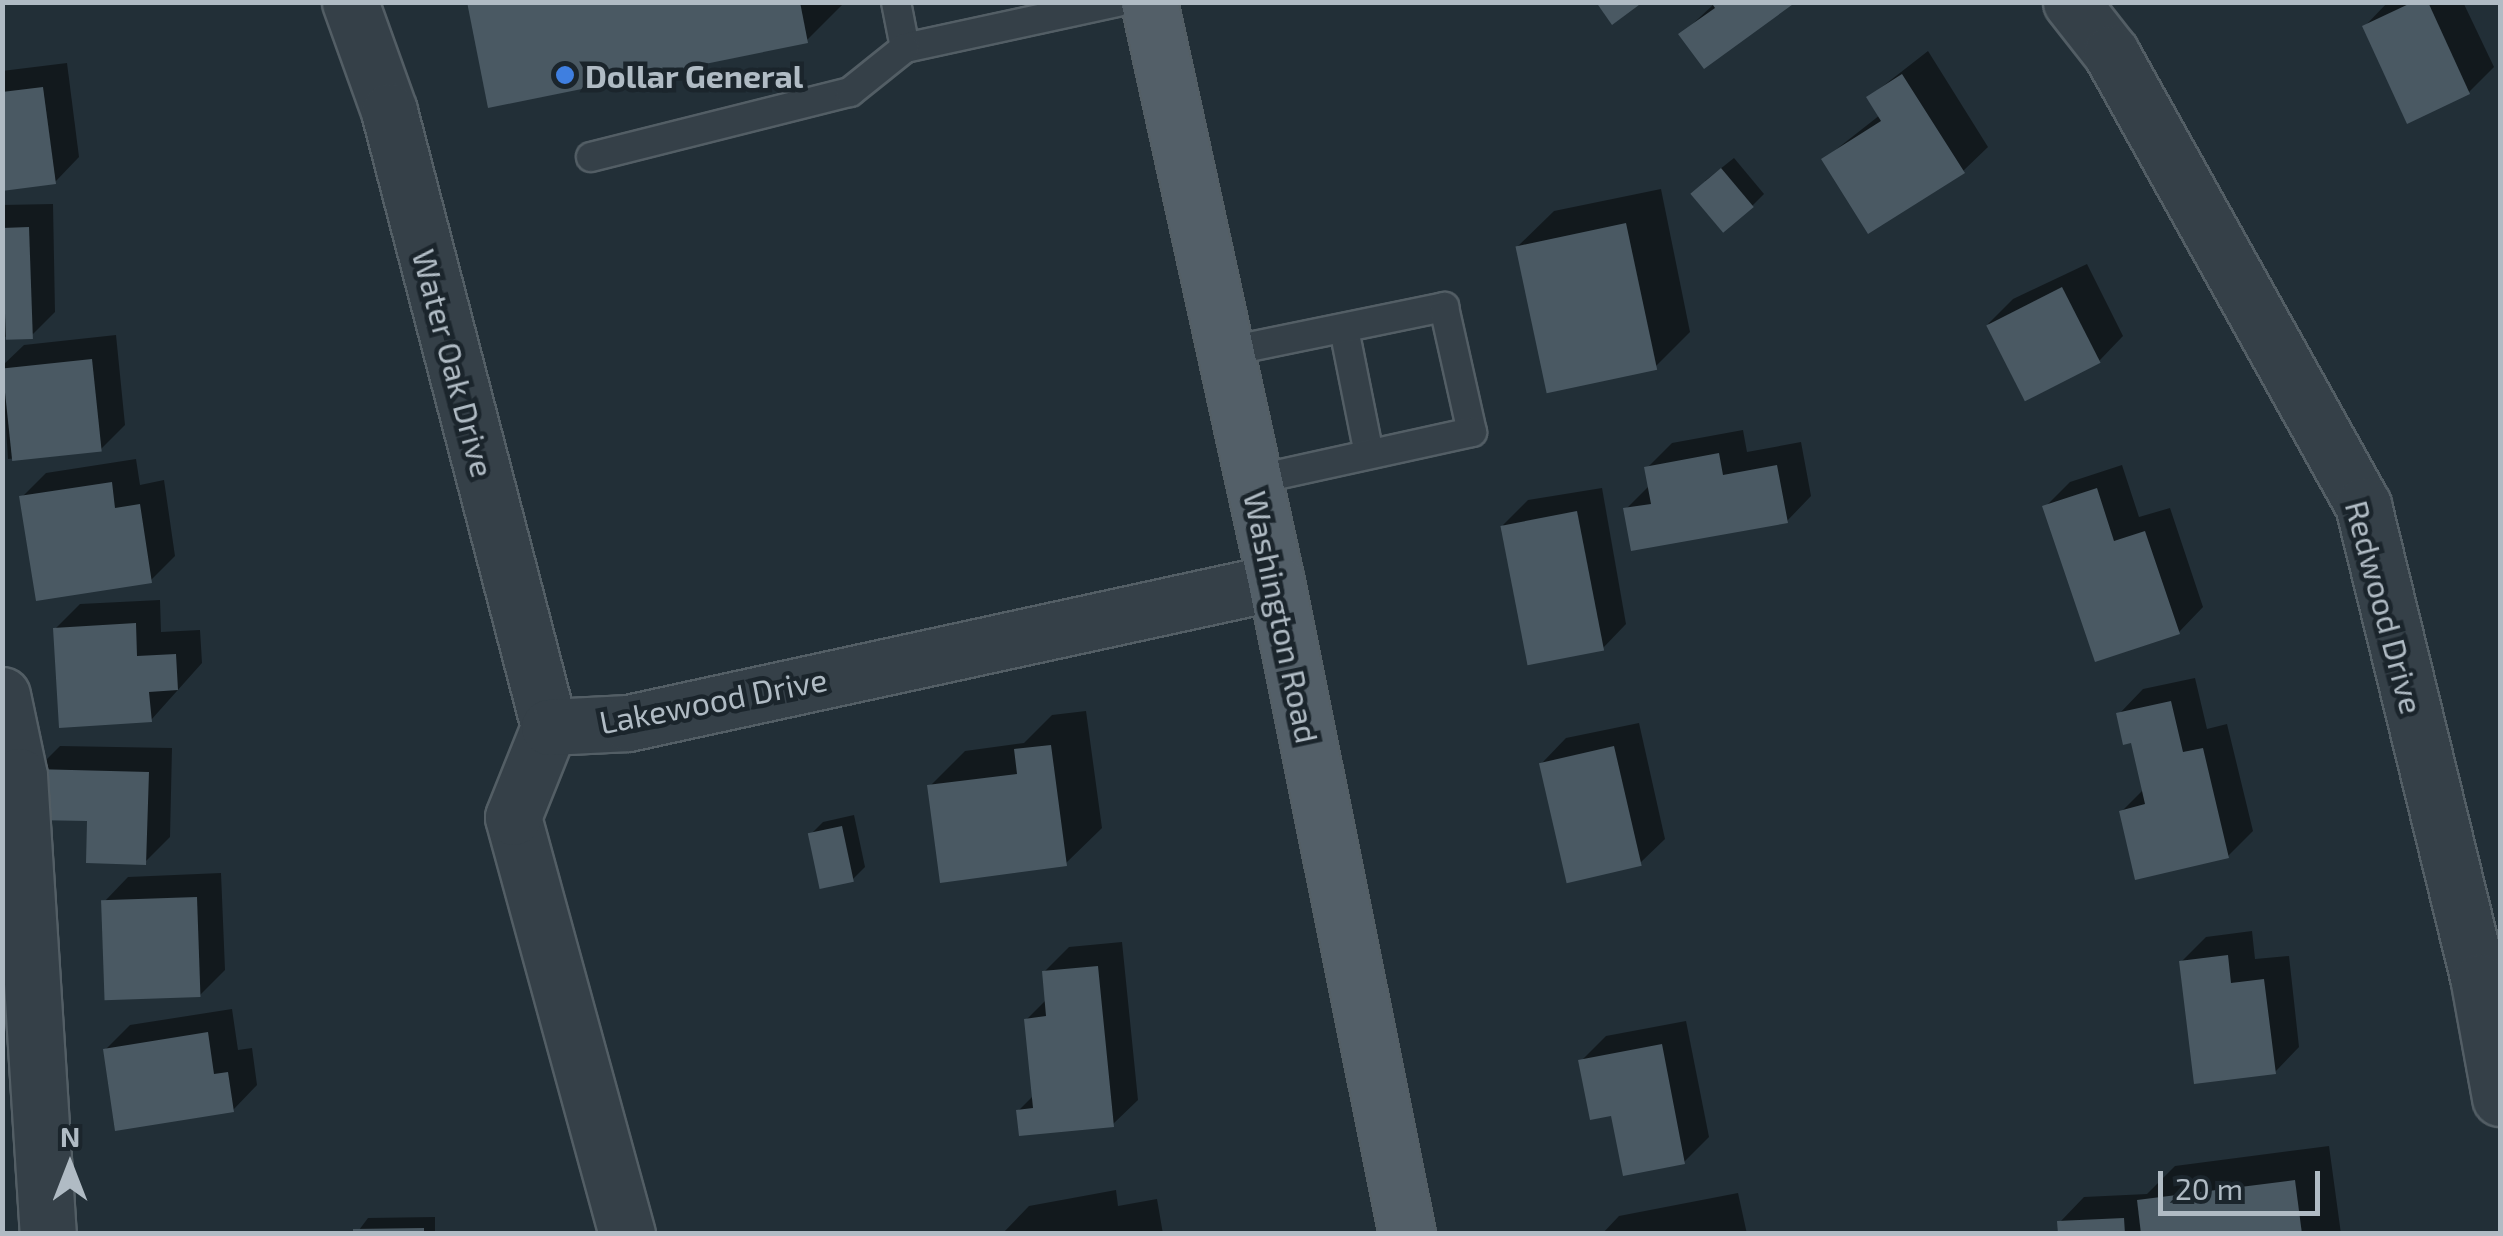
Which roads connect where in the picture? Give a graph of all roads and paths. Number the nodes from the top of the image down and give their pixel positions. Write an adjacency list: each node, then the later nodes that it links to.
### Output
1 (350, 2): 14 (street, Water Oak Drive)
2 (896, 2): 6 (lane)
3 (1118, 2): 6 (lane)
4 (1149, 2): 9 (main road, Washington Road)
5 (2071, 2): 15 (street, Redwood Drive)
6 (905, 48): 7 (lane)
7 (591, 157)
8 (1344, 329): 9 (lane); 10 (lane); 10 (lane)
9 (1225, 352): 11 (main road, Washington Road)
10 (1369, 454): 11 (lane)
11 (1253, 480): 12 (main road, Washington Road)
12 (1276, 582): 14 (street, Lakewood Drive); 19 (main road, Washington Road)
13 (2, 695): 17 (street)
14 (549, 727): 18 (street)
15 (2490, 981): 16 (street, Redwood Drive)
16 (2500, 1098)
17 (48, 1234)
18 (627, 1234)
19 (1407, 1234)

